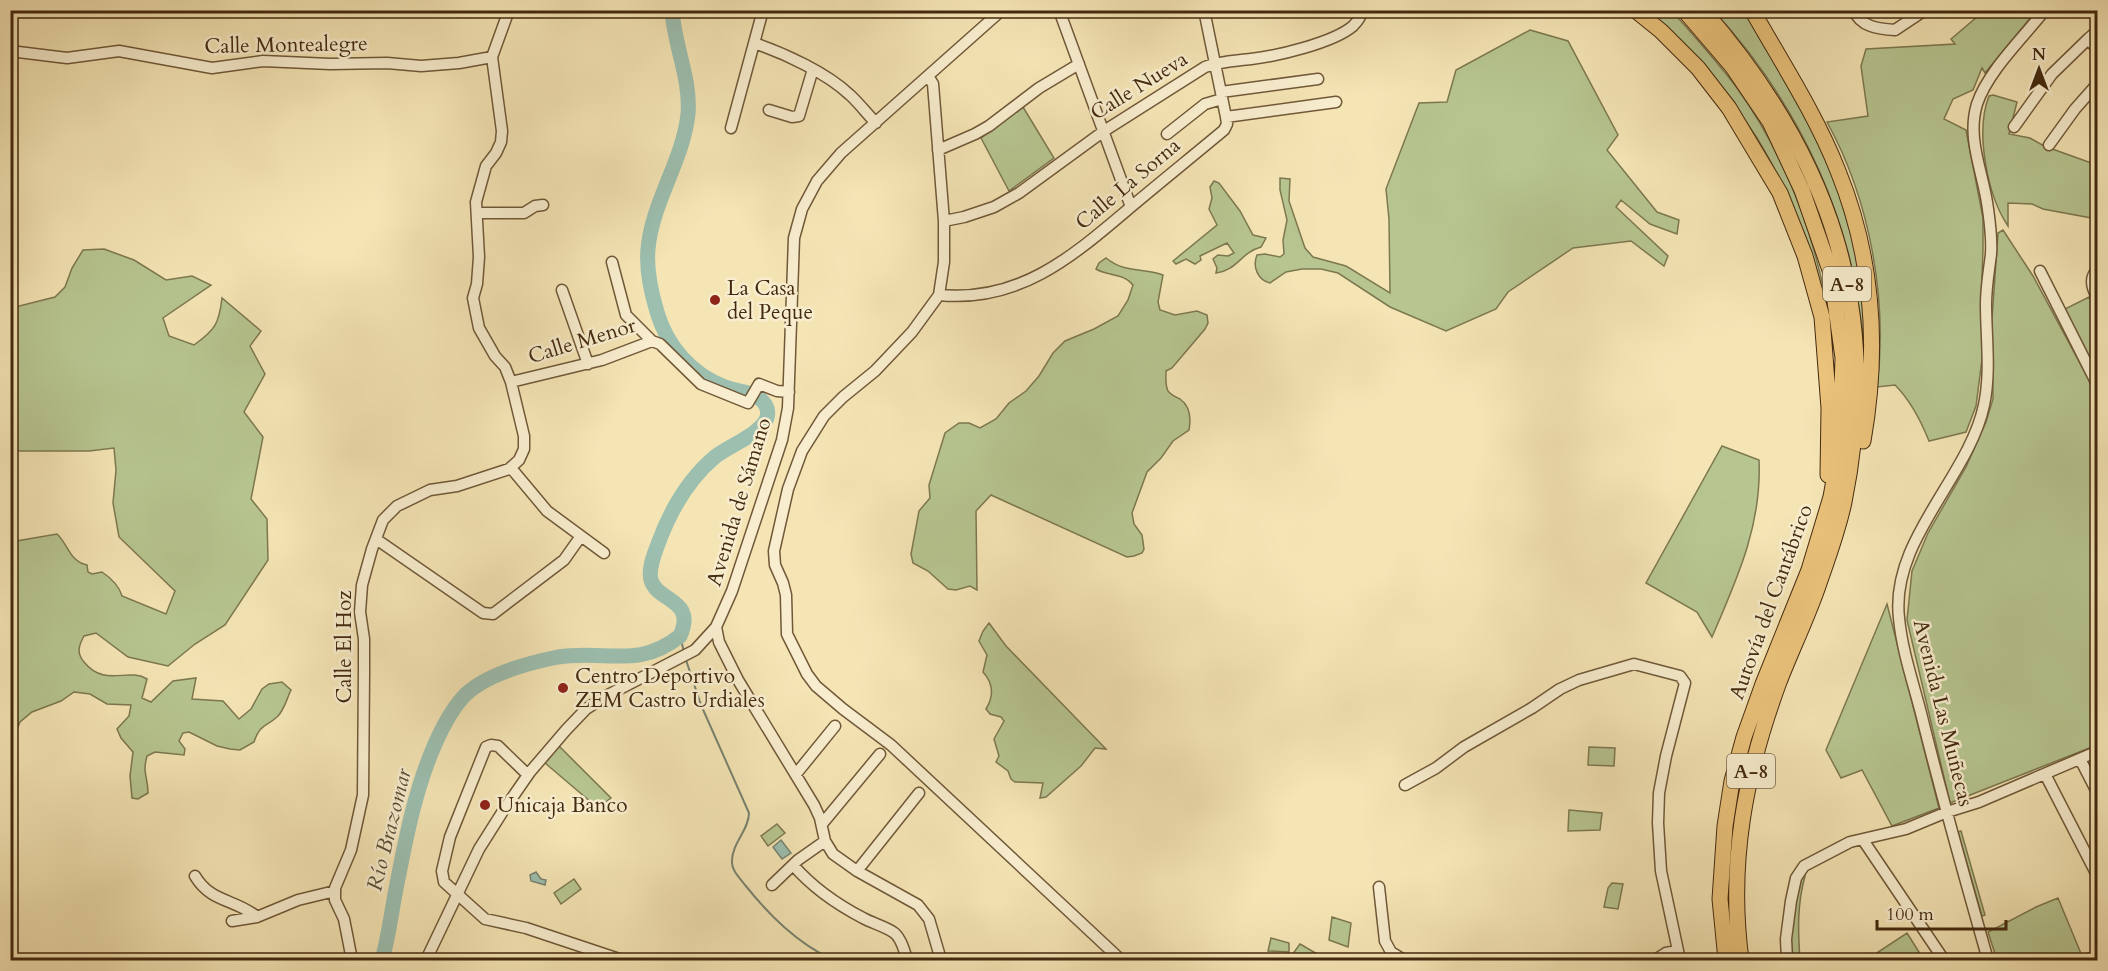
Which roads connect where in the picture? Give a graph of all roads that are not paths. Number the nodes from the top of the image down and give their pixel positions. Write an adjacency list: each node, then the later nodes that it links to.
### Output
1 (509, 10): 19 (street)
2 (763, 10): 16 (street)
3 (1002, 10): 23 (street, Avenida de Sámano)
4 (1059, 10): 21 (street)
5 (1204, 10): 20 (street)
6 (1363, 10): 20 (street, Calle Nueva)
7 (1635, 10): 53 (highway)
8 (1684, 10): 53 (highway, Autovía del Cantábrico / A-8)
9 (1703, 10): 53 (highway, Autovía del Cantábrico / A-8)
10 (1752, 10): 53 (highway)
11 (1854, 10): 12 (street)
12 (1925, 10)
13 (2045, 10): 68 (street, Avenida Las Muñecas)
14 (2097, 30): 15 (street)
15 (2088, 39): 17 (street); 31 (street)
16 (754, 43): 22 (street); 32 (street)
17 (2097, 50)
18 (10, 51): 19 (street, Calle Montealegre)
19 (492, 57): 39 (street)
20 (1215, 63): 26 (street); 33 (street, Calle Nueva)
21 (1079, 64): 33 (street); 36 (street)
22 (813, 69): 28 (street); 30 (street)
23 (928, 76): 30 (street, Avenida de Sámano); 36 (street)
24 (1318, 80): 26 (street)
25 (2097, 83): 35 (street)
26 (1222, 96): 29 (street); 34 (street)
27 (1336, 102): 29 (street)
28 (769, 110)
29 (1226, 117): 38 (street, Calle La Sorna)
30 (876, 123): 51 (street, Avenida de Sámano)
31 (2013, 127)
32 (731, 128)
33 (1104, 131): 38 (street); 40 (street, Calle Nueva)
34 (1167, 134)
35 (2049, 145)
36 (938, 150): 40 (street)
37 (543, 205): 39 (street)
38 (1131, 207): 45 (street, Calle La Sorna)
39 (477, 213): 49 (street)
40 (944, 220): 45 (street)
41 (612, 262): 47 (street)
42 (2097, 268): 46 (street)
43 (2040, 271): 50 (street)
44 (562, 290): 48 (street)
45 (939, 295): 88 (street)
46 (2097, 299)
47 (652, 341): 48 (street, Calle Menor); 51 (street, Calle Menor)
48 (588, 364): 49 (street, Calle Menor)
49 (511, 382): 52 (street)
50 (2097, 386)
51 (789, 392): 57 (street, Avenida de Sámano)
52 (511, 468): 54 (street); 55 (street, Calle El Hoz)
53 (1837, 500): 91 (highway, Autovía del Cantábrico / A-8); 92 (highway, Autovía del Cantábrico / A-8)
54 (581, 536): 55 (street); 56 (street)
55 (376, 539): 78 (street, Calle El Hoz)
56 (604, 553)
57 (716, 627): 62 (street); 64 (street, Avenida de Sámano)
58 (835, 726): 62 (street)
59 (2097, 751): 61 (street)
60 (880, 754): 69 (street)
61 (2080, 759): 63 (street); 67 (street)
62 (796, 774): 69 (street)
63 (2045, 774): 68 (street); 75 (street)
64 (528, 775): 79 (street); 79 (street)
65 (1405, 785): 82 (street)
66 (919, 793): 73 (street)
67 (2097, 794)
68 (1947, 812): 70 (street); 95 (street, Avenida Las Muñecas)
69 (822, 824): 71 (street)
70 (1863, 840): 93 (street); 94 (street)
71 (825, 841): 72 (street); 73 (street)
72 (793, 865): 76 (street); 86 (street)
73 (857, 871): 87 (street)
74 (195, 876): 80 (street)
75 (2097, 877)
76 (772, 885)
77 (1379, 887): 89 (street)
78 (335, 891): 80 (street); 83 (street)
79 (457, 895): 84 (street); 85 (street)
80 (257, 917): 81 (street)
81 (232, 921)
82 (1679, 956): 90 (street)
83 (352, 960)
84 (426, 960)
85 (622, 960)
86 (908, 960)
87 (941, 960)
88 (1121, 960)
89 (1404, 960)
90 (1655, 960)
91 (1726, 960)
92 (1741, 960)
93 (1787, 960)
94 (1944, 960)
95 (1988, 960)

